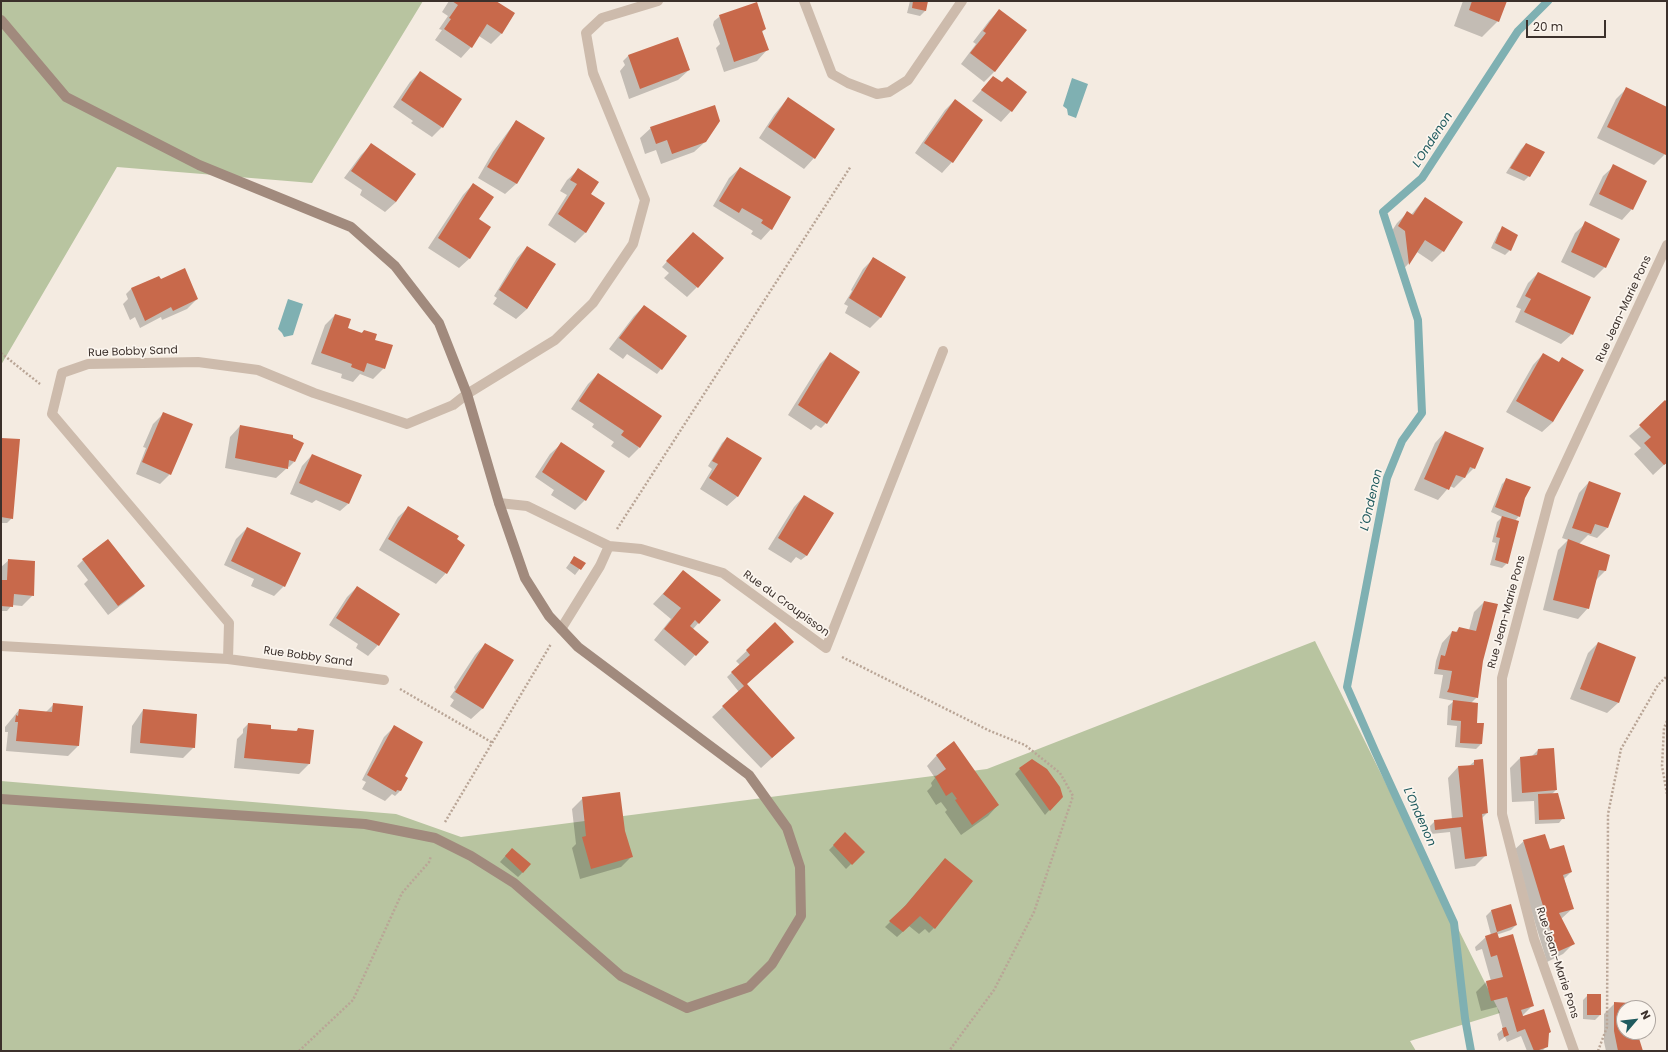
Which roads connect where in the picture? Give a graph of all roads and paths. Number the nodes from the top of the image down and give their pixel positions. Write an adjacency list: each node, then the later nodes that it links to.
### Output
1 (658, 1): 9 (street)
2 (804, 1): 3 (street)
3 (962, 1)
4 (1, 20): 9 (street)
5 (851, 166): 12 (path)
6 (1667, 245): 26 (street, Rue Jean-Marie Pons)
7 (942, 351): 15 (street, Rue du Croupisson)
8 (1, 353): 10 (path)
9 (467, 394): 10 (street, Rue Bobby Sand); 11 (street)
10 (56, 397): 16 (street, Rue Bobby Sand)
11 (499, 503): 12 (street, Rue du Croupisson); 13 (street)
12 (609, 546): 13 (street); 15 (street, Rue du Croupisson)
13 (561, 628): 20 (path); 23 (street)
14 (1, 646): 16 (street, Rue Bobby Sand)
15 (826, 648): 25 (path)
16 (228, 659): 18 (street, Rue Bobby Sand)
17 (1667, 676): 27 (path)
18 (384, 680): 20 (path)
19 (1667, 721): 21 (path)
20 (493, 742): 23 (path)
21 (1667, 794)
22 (1, 799): 23 (street)
23 (435, 838): 24 (path)
24 (299, 1051)
25 (949, 1051)
26 (1574, 1051)
27 (1598, 1051)

